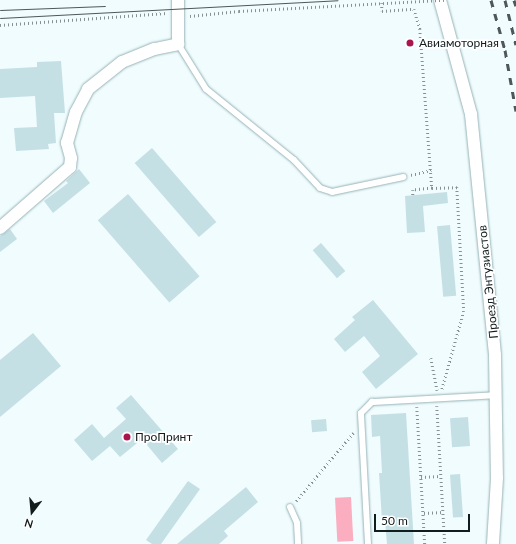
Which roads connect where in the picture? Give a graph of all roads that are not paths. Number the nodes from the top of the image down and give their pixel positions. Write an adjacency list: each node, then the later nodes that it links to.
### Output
1 (178, 0): 3 (street)
2 (440, 0): 6 (street, Проезд Энтузиастов)
3 (178, 44): 4 (lane); 5 (street)
4 (403, 177)
5 (0, 228)
6 (496, 395): 9 (lane); 10 (street, Проезд Энтузиастов)
7 (290, 507): 8 (lane)
8 (298, 544)
9 (368, 544)
10 (493, 544)

